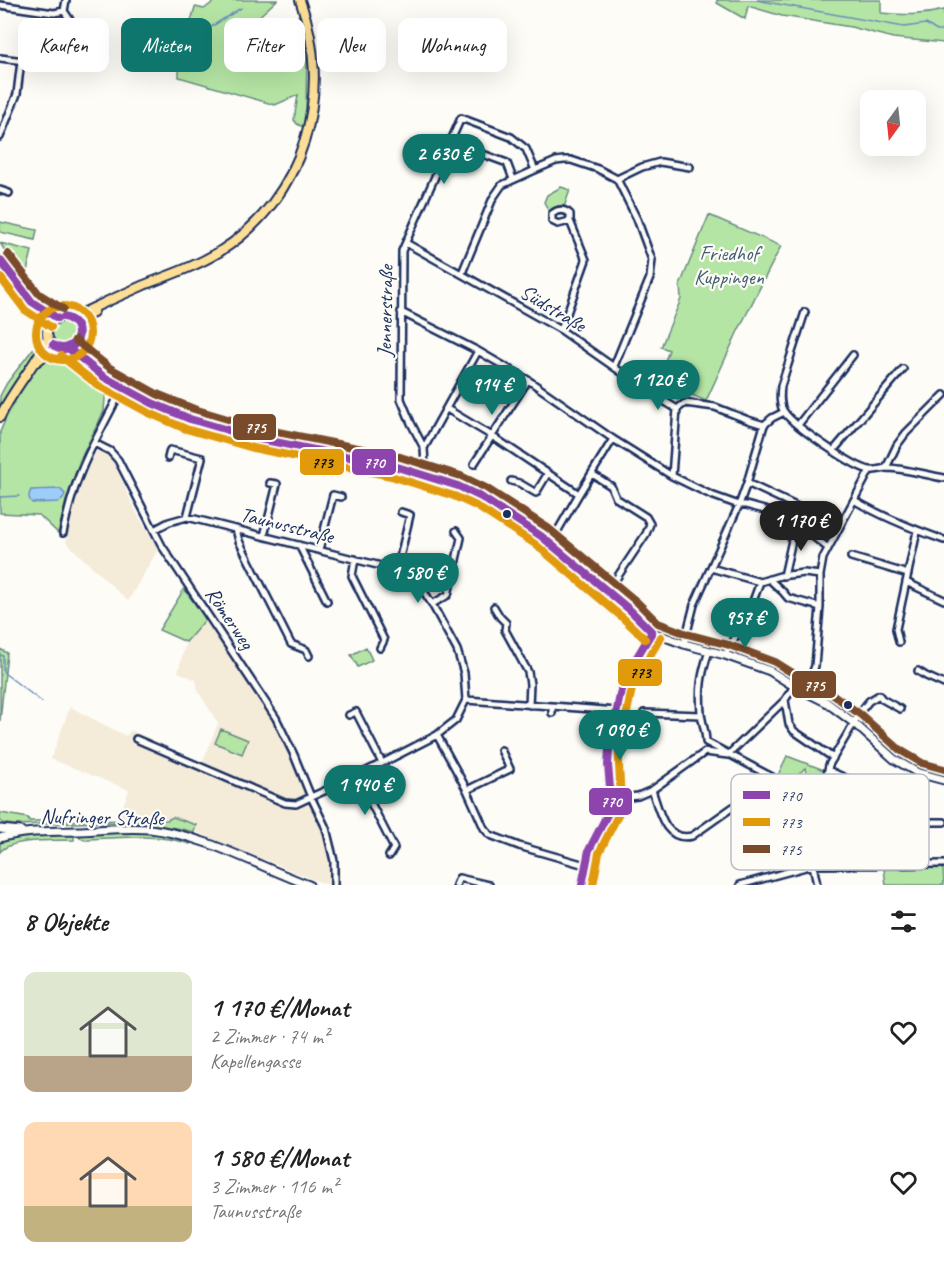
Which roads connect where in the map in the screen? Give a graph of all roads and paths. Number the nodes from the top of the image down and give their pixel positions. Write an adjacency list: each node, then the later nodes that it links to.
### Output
1 (18, 0): 5 (street)
2 (66, 0): 6 (street)
3 (300, 0): 24 (main road)
4 (0, 5): 5 (street)
5 (18, 8): 6 (street)
6 (64, 11): 7 (street)
7 (69, 18)
8 (0, 58): 9 (street)
9 (18, 61)
10 (20, 72): 11 (street)
11 (0, 137)
12 (472, 150): 15 (street)
13 (690, 167): 16 (street)
14 (535, 170): 15 (street); 16 (street); 20 (street, Jennerstraße)
15 (513, 179): 22 (street)
16 (617, 179): 39 (street)
17 (0, 190): 18 (street)
18 (9, 193)
19 (570, 221): 31 (street)
20 (406, 243): 22 (street, Südstraße); 25 (street, Jennerstraße)
21 (0, 260): 23 (main road)
22 (462, 273): 31 (street, Südstraße)
23 (32, 302): 27 (main road); 29 (main road)
24 (105, 303): 28 (main road); 30 (main road)
25 (401, 312): 36 (street); 53 (street, Jennerstraße)
26 (805, 312): 46 (street)
27 (57, 318): 28 (main road); 29 (main road)
28 (69, 318): 30 (main road)
29 (48, 326): 32 (main road)
30 (78, 329): 33 (main road)
31 (561, 330): 39 (street, Südstraße)
32 (48, 338): 34 (main road); 38 (main road)
33 (77, 340): 35 (main road); 42 (main road)
34 (56, 347): 35 (main road); 38 (main road)
35 (69, 348): 42 (main road)
36 (478, 351): 41 (street); 44 (street)
37 (853, 356): 49 (street)
38 (33, 364): 47 (main road)
39 (614, 366): 45 (street, Südstraße)
40 (903, 369): 54 (street)
41 (528, 380): 50 (street); 51 (street)
42 (121, 386): 52 (street); 60 (main road)
43 (944, 395): 57 (street)
44 (447, 409): 50 (street); 53 (street)
45 (677, 409): 48 (street); 62 (street)
46 (784, 412): 48 (street); 49 (street)
47 (0, 417)
48 (764, 424): 66 (street)
49 (798, 426): 54 (street)
50 (492, 436): 56 (street); 59 (street)
51 (613, 439): 61 (street); 62 (street)
52 (94, 443): 75 (street, Römerweg); 79 (street)
53 (424, 448): 60 (street)
54 (833, 452): 58 (street)
55 (168, 458): 73 (street)
56 (474, 464)
57 (886, 468): 58 (street); 63 (street)
58 (870, 470): 69 (street)
59 (548, 473): 64 (street); 67 (street)
60 (422, 474): 82 (main road)
61 (592, 474): 67 (street); 96 (street)
62 (672, 476): 70 (street)
63 (943, 476)
64 (511, 481)
65 (270, 483): 80 (street)
66 (747, 483): 70 (street); 71 (street)
67 (579, 494): 82 (street)
68 (341, 497): 85 (street)
69 (854, 500): 78 (street); 84 (street)
70 (739, 505): 74 (street); 88 (street)
71 (796, 506)
72 (401, 512): 89 (street)
73 (187, 517): 75 (street); 76 (street, Taunusstraße)
74 (797, 524): 84 (street); 92 (street)
75 (154, 530): 142 (street, Römerweg)
76 (237, 530): 80 (street, Taunusstraße); 108 (street)
77 (456, 531): 99 (street)
78 (917, 531): 81 (street); 90 (street)
79 (63, 533)
80 (264, 536): 83 (street, Taunusstraße)
81 (944, 540)
82 (550, 544): 96 (main road)
83 (299, 545): 85 (street, Taunusstraße); 98 (street)
84 (828, 548): 91 (street)
85 (319, 549): 87 (street, Taunusstraße)
86 (851, 557): 90 (street)
87 (355, 559): 89 (street, Taunusstraße); 105 (street)
88 (711, 568): 94 (street); 104 (street)
89 (397, 570): 99 (street, Taunusstraße)
90 (908, 574): 95 (street)
91 (820, 575): 92 (street); 101 (street)
92 (784, 576): 93 (street)
93 (769, 579): 94 (street); 101 (street)
94 (760, 582): 107 (street)
95 (906, 582): 97 (street); 103 (street)
96 (608, 591): 102 (main road)
97 (944, 600)
98 (327, 601)
99 (432, 604): 113 (street, Taunusstraße)
100 (494, 607): 115 (street)
101 (820, 607): 112 (street)
102 (652, 632): 104 (main road); 118 (main road)
103 (899, 642)
104 (684, 644): 106 (main road)
105 (380, 648)
106 (709, 651): 107 (main road); 122 (street)
107 (725, 655): 111 (main road)
108 (309, 656)
109 (918, 671): 110 (street)
110 (944, 684)
111 (794, 686): 112 (main road); 114 (street)
112 (802, 690): 123 (main road)
113 (466, 700): 115 (street); 124 (street)
114 (785, 700): 129 (street); 130 (street)
115 (529, 705): 116 (street)
116 (552, 706): 118 (street); 119 (street)
117 (900, 709): 123 (street)
118 (617, 711): 143 (main road)
119 (552, 713)
120 (644, 713): 122 (street)
121 (348, 714): 131 (street)
122 (701, 715): 126 (street)
123 (855, 723): 130 (street); 136 (main road)
124 (437, 735): 131 (street); 140 (street)
125 (136, 739): 142 (street)
126 (706, 742): 128 (street); 129 (street)
127 (501, 750): 140 (street)
128 (705, 752): 129 (street); 141 (street)
129 (728, 755): 133 (street)
130 (832, 757): 132 (street)
131 (382, 762): 137 (street)
132 (828, 770): 134 (street); 135 (street)
133 (766, 774)
134 (827, 774)
135 (837, 774)
136 (922, 774)
137 (357, 776): 142 (street); 148 (street)
138 (929, 776): 139 (main road)
139 (944, 780)
140 (467, 790): 151 (street)
141 (652, 790): 143 (street); 144 (street)
142 (311, 797): 155 (street, Römerweg)
143 (611, 799): 151 (main road)
144 (731, 808)
145 (0, 829): 146 (main road, Nufringer Straße)
146 (29, 832): 147 (main road, Nufringer Straße); 154 (main road, Nufringer Straße)
147 (0, 838)
148 (389, 856)
149 (929, 864): 150 (street)
150 (944, 864)
151 (585, 865): 158 (main road)
152 (795, 870): 159 (street)
153 (814, 870): 160 (street)
154 (309, 885)
155 (334, 885)
156 (456, 885): 157 (street)
157 (489, 885)
158 (582, 885)
159 (740, 885)
160 (817, 885)

